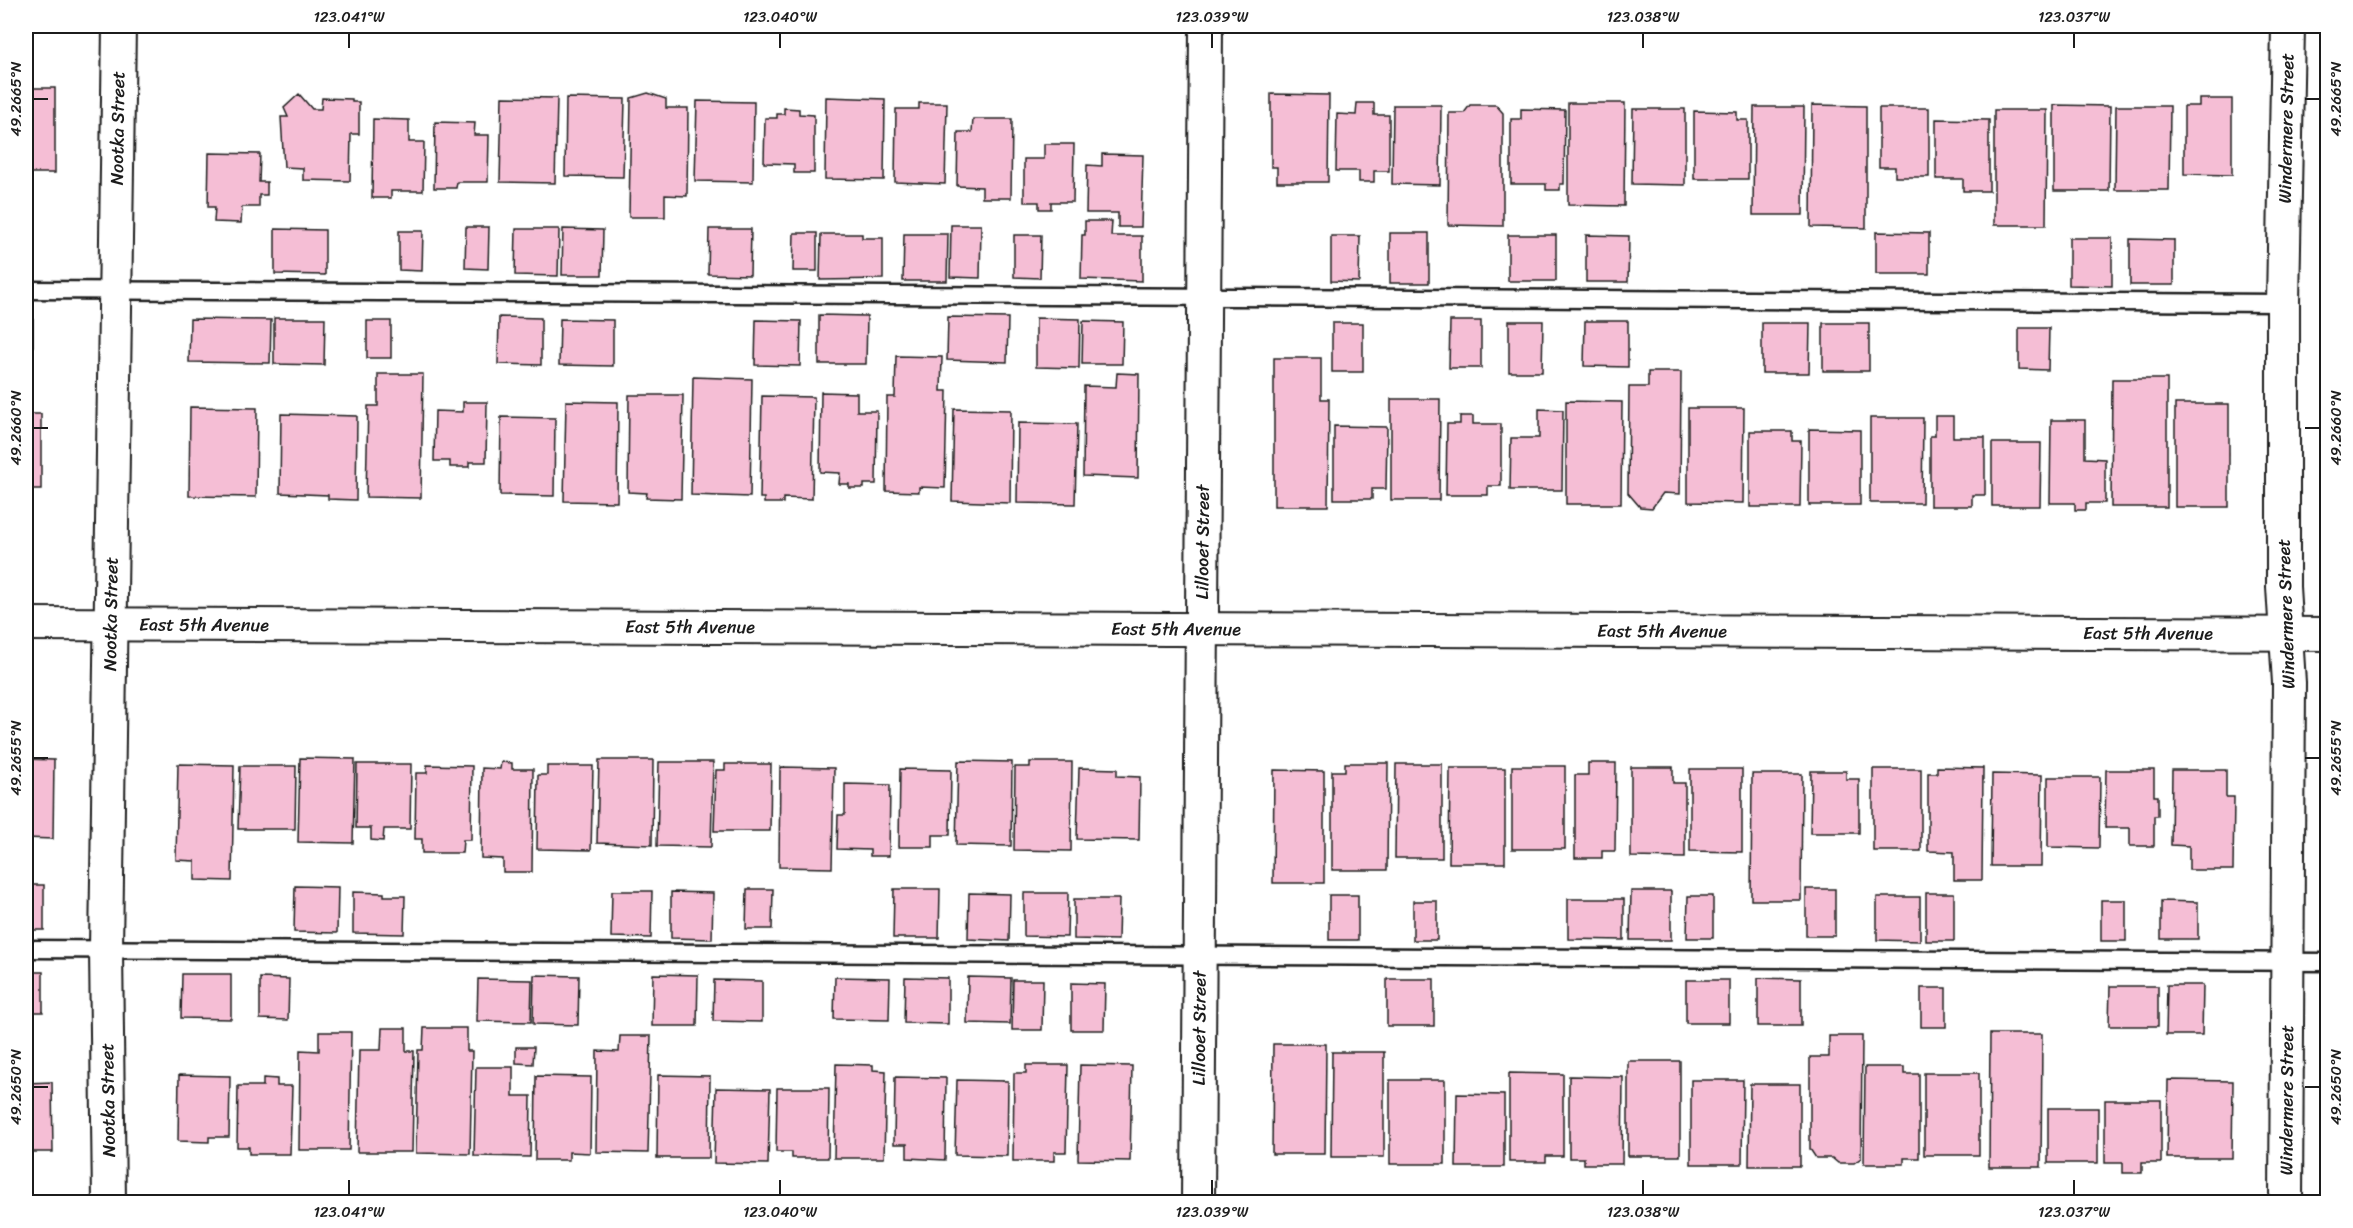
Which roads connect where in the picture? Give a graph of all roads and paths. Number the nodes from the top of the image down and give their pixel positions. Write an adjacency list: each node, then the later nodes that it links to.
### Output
1 (118, 26): 5 (street, Nootka Street)
2 (1206, 26): 6 (street, Lillooet Street)
3 (2288, 26): 7 (street, Windermere Street)
4 (26, 290): 5 (lane)
5 (116, 291): 6 (lane); 9 (street, Nootka Street)
6 (1204, 296): 7 (lane); 10 (street, Lillooet Street)
7 (2283, 303): 11 (street, Windermere Street)
8 (26, 624): 9 (street, East 5th Avenue)
9 (111, 625): 10 (street, East 5th Avenue); 14 (street, Nootka Street)
10 (1202, 630): 11 (street, East 5th Avenue); 15 (street, Lillooet Street)
11 (2285, 634): 12 (street, East 5th Avenue); 16 (street, Windermere Street)
12 (2328, 634)
13 (26, 949): 14 (lane)
14 (106, 949): 15 (lane); 18 (street, Nootka Street)
15 (1200, 955): 16 (lane); 19 (street, Lillooet Street)
16 (2288, 962): 17 (lane); 20 (street, Windermere Street)
17 (2328, 962)
18 (109, 1203)
19 (1198, 1203)
20 (2286, 1203)

